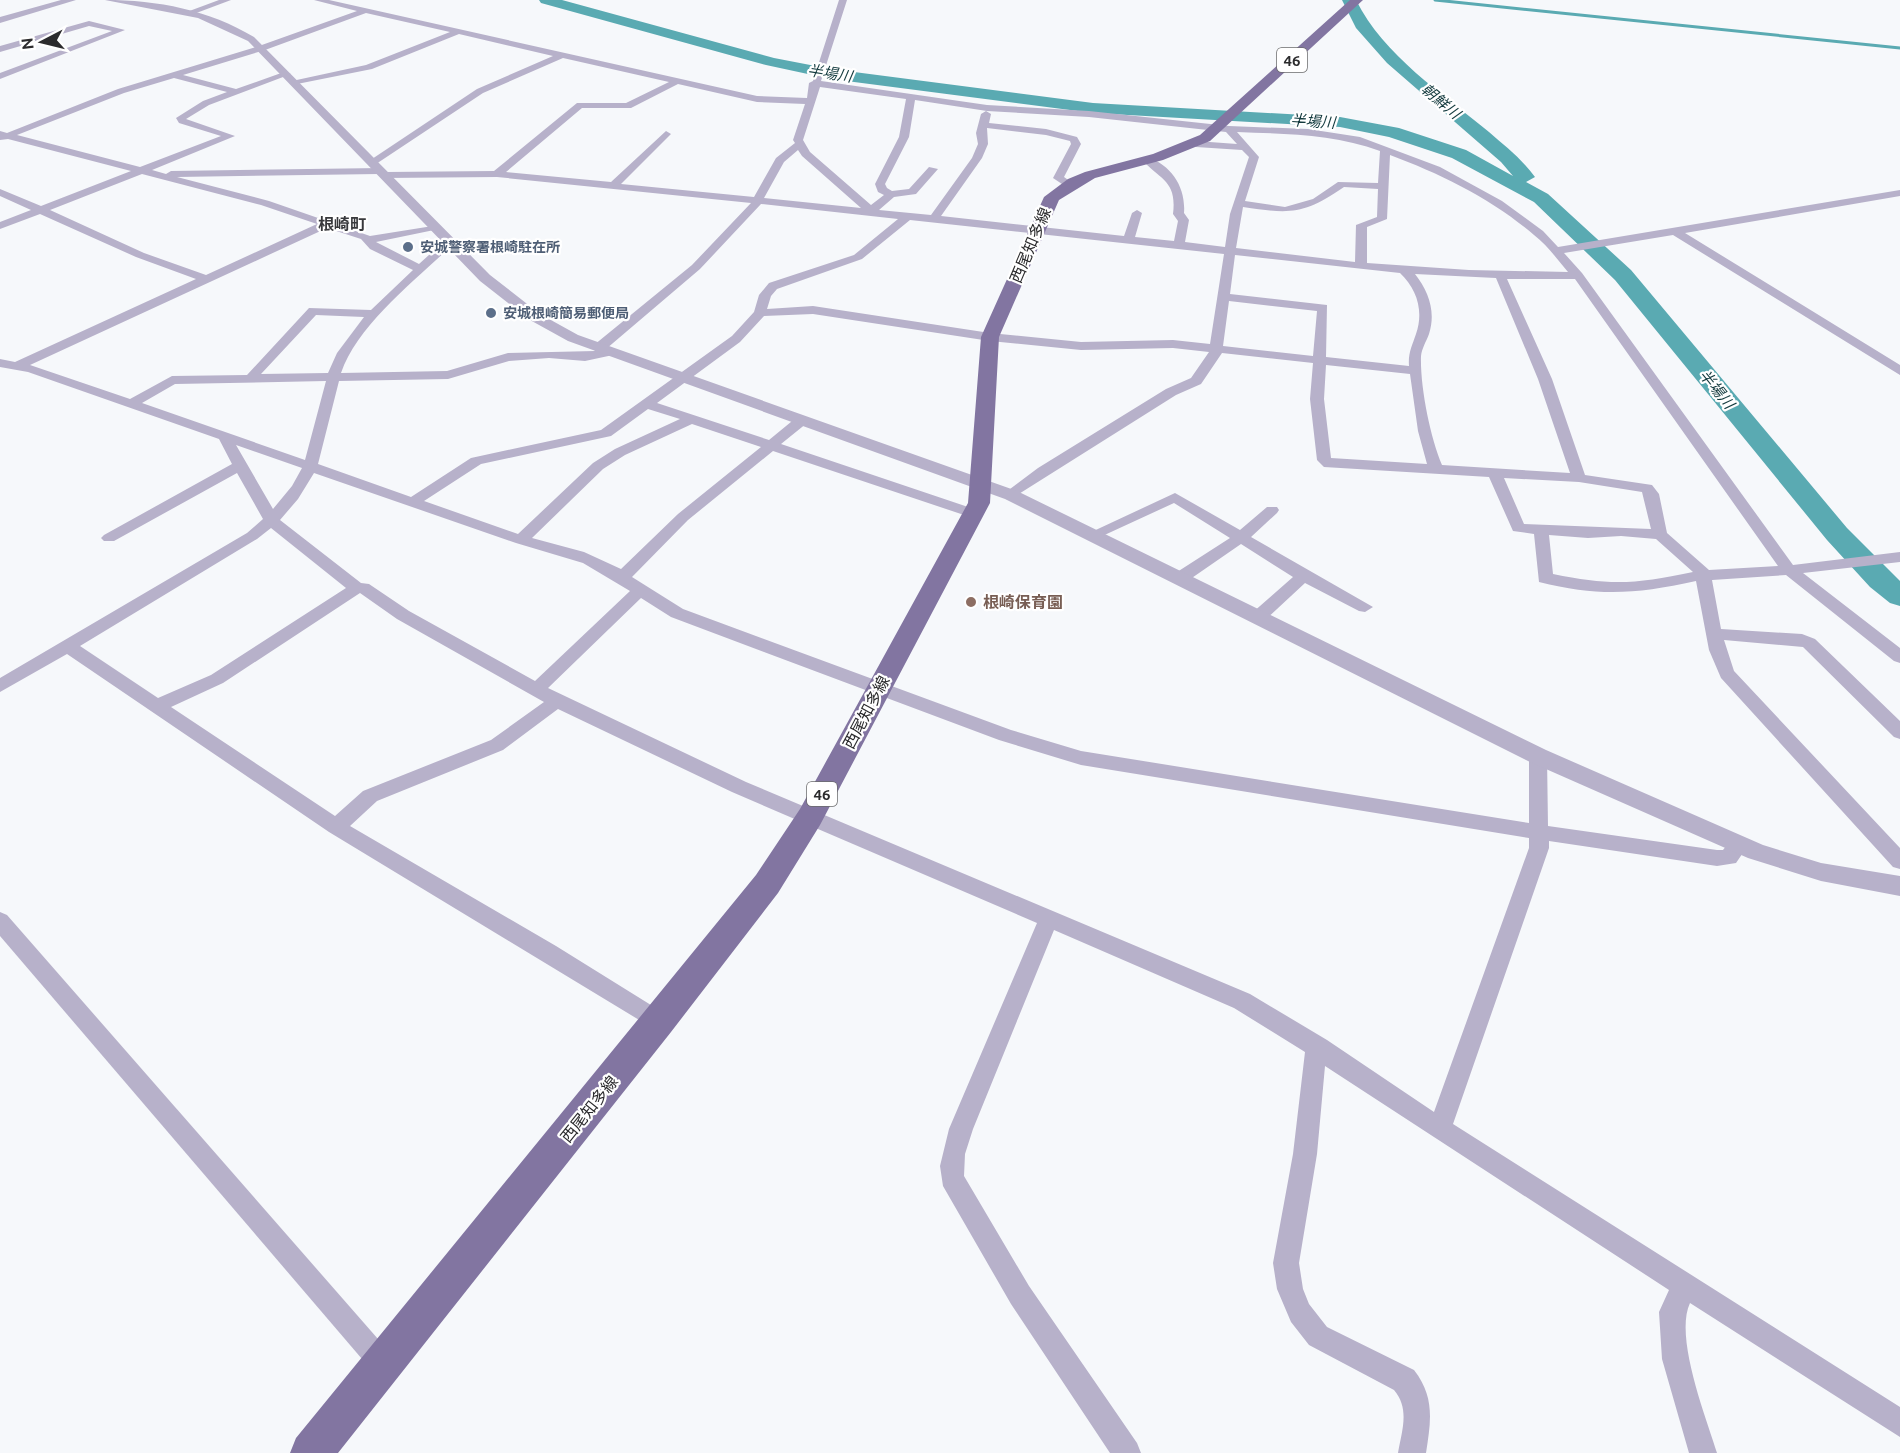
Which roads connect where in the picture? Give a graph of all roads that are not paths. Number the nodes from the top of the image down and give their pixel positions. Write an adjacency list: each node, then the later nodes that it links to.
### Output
1 (71, 0): 9 (street)
2 (110, 0): 8 (street)
3 (227, 0): 8 (street)
4 (318, 0): 7 (street)
5 (843, 0): 18 (street)
6 (1357, 0): 24 (main road, 西尾知多線 / 46)
7 (365, 10): 10 (street); 11 (street)
8 (188, 13): 11 (street)
9 (0, 20)
10 (458, 32): 13 (street); 16 (street)
11 (262, 48): 14 (street); 16 (street)
12 (0, 49): 15 (street)
13 (562, 55): 17 (street); 32 (street)
14 (174, 75): 19 (street); 26 (street)
15 (0, 76)
16 (291, 78): 19 (street); 32 (street)
17 (677, 81): 21 (street); 35 (street)
18 (814, 81): 20 (street); 21 (street)
19 (236, 92): 34 (street)
20 (911, 99): 22 (street); 42 (street)
21 (809, 101): 27 (street)
22 (987, 108): 23 (street); 24 (street)
23 (983, 124): 37 (street); 49 (street)
24 (1225, 125): 28 (main road, 西尾知多線 / 46); 29 (street); 30 (street)
25 (666, 134): 38 (street)
26 (2, 136): 34 (street)
27 (799, 144): 43 (street); 46 (street)
28 (1196, 144): 29 (street); 31 (main road, 西尾知多線 / 46)
29 (1243, 147): 44 (street)
30 (1385, 148): 39 (street); 59 (street)
31 (1147, 160): 37 (main road, 西尾知多線 / 46); 58 (street)
32 (379, 169): 35 (street); 36 (street); 52 (street)
33 (933, 169): 42 (street)
34 (144, 172): 36 (street); 45 (street)
35 (497, 174): 38 (street)
36 (161, 177): 50 (street)
37 (1069, 184): 53 (main road, 西尾知多線 / 46)
38 (613, 186): 43 (street)
39 (1383, 186): 44 (street); 61 (street)
40 (0, 192): 45 (street)
41 (1900, 193): 54 (street)
42 (891, 194): 46 (street)
43 (757, 201): 46 (street); 72 (street)
44 (1239, 203): 60 (street)
45 (42, 210): 51 (street); 66 (street)
46 (871, 211): 48 (street)
47 (1137, 213): 55 (street)
48 (908, 216): 49 (street); 68 (street)
49 (934, 219): 53 (street)
50 (326, 224): 56 (street); 66 (street)
51 (0, 225)
52 (435, 227): 56 (street); 57 (street)
53 (1038, 230): 55 (street); 70 (main road, 西尾知多線 / 46)
54 (1673, 230): 59 (street); 77 (street)
55 (1129, 239): 58 (street)
56 (368, 240): 62 (street)
57 (451, 244): 62 (street); 72 (street)
58 (1179, 245): 60 (street)
59 (1558, 250): 65 (street)
60 (1228, 252): 61 (street); 67 (street)
61 (1361, 267): 63 (street)
62 (421, 269): 69 (street)
63 (1404, 270): 64 (street); 76 (street)
64 (1500, 275): 65 (street); 91 (street)
65 (1578, 275): 105 (street)
66 (206, 279): 75 (street)
67 (1225, 297): 71 (street); 73 (street)
68 (760, 313): 70 (street); 79 (street)
69 (376, 314): 78 (street); 80 (street)
70 (990, 338): 71 (street); 92 (main road, 西尾知多線 / 46)
71 (1216, 349): 73 (street); 93 (street)
72 (603, 350): 78 (street); 79 (street)
73 (1319, 360): 76 (street); 89 (street)
74 (0, 363): 75 (street)
75 (17, 366): 81 (street)
76 (1418, 371): 89 (street)
77 (1900, 371)
78 (333, 378): 80 (street); 88 (street)
79 (682, 378): 82 (street); 84 (street)
80 (250, 379): 81 (street)
81 (131, 404): 85 (street)
82 (648, 404): 83 (street); 94 (street)
83 (690, 419): 86 (street); 103 (street)
84 (802, 420): 86 (street); 92 (street)
85 (224, 436): 87 (street); 88 (street)
86 (769, 446): 96 (street); 107 (street)
87 (239, 466): 97 (street); 101 (street)
88 (310, 467): 94 (street); 97 (street)
89 (1436, 469): 90 (street)
90 (1495, 473): 91 (street); 98 (street)
91 (1579, 478): 100 (street)
92 (982, 484): 93 (street); 96 (main road, 西尾知多線 / 46)
93 (1011, 495): 99 (street)
94 (414, 501): 103 (street)
95 (1272, 510): 102 (street)
96 (972, 513): 118 (main road, 西尾知多線 / 46)
97 (272, 521): 110 (street); 115 (street)
98 (1540, 530): 100 (street); 108 (street)
99 (1093, 535): 102 (street); 109 (street)
100 (1660, 535): 108 (street)
101 (109, 538)
102 (1240, 538): 106 (street); 109 (street)
103 (521, 540): 107 (street)
104 (1897, 557): 105 (street)
105 (1793, 570): 108 (street); 116 (street)
106 (1303, 576): 112 (street); 113 (street)
107 (622, 577): 111 (street)
108 (1705, 577): 114 (street)
109 (1180, 578): 113 (street)
110 (357, 588): 119 (street); 121 (street)
111 (640, 590): 118 (street); 119 (street)
112 (1365, 607)
113 (1258, 617): 123 (street)
114 (1714, 634): 122 (street); 128 (street)
115 (68, 646): 117 (street); 121 (street)
116 (1900, 657)
117 (0, 686)
118 (879, 687): 124 (main road, 西尾知多線 / 46); 126 (street)
119 (537, 689): 120 (street)
120 (557, 701): 124 (street); 125 (street)
121 (155, 707): 125 (street)
122 (1900, 732)
123 (1538, 756): 126 (street); 127 (street)
124 (810, 817): 130 (street); 132 (main road, 西尾知多線 / 46)
125 (336, 827): 132 (street)
126 (1540, 831): 127 (street); 134 (street)
127 (1739, 844): 129 (street)
128 (1900, 861)
129 (1900, 886)
130 (1049, 919): 133 (street); 139 (street)
131 (3, 930): 136 (street)
132 (659, 1022): 136 (main road, 西尾知多線 / 46)
133 (1319, 1047): 134 (street); 140 (street)
134 (1440, 1128): 135 (street)
135 (1685, 1285): 137 (street); 141 (street)
136 (383, 1364): 138 (main road, 西尾知多線 / 46)
137 (1900, 1423)
138 (311, 1453)
139 (1127, 1453)
140 (1412, 1453)
141 (1703, 1453)

